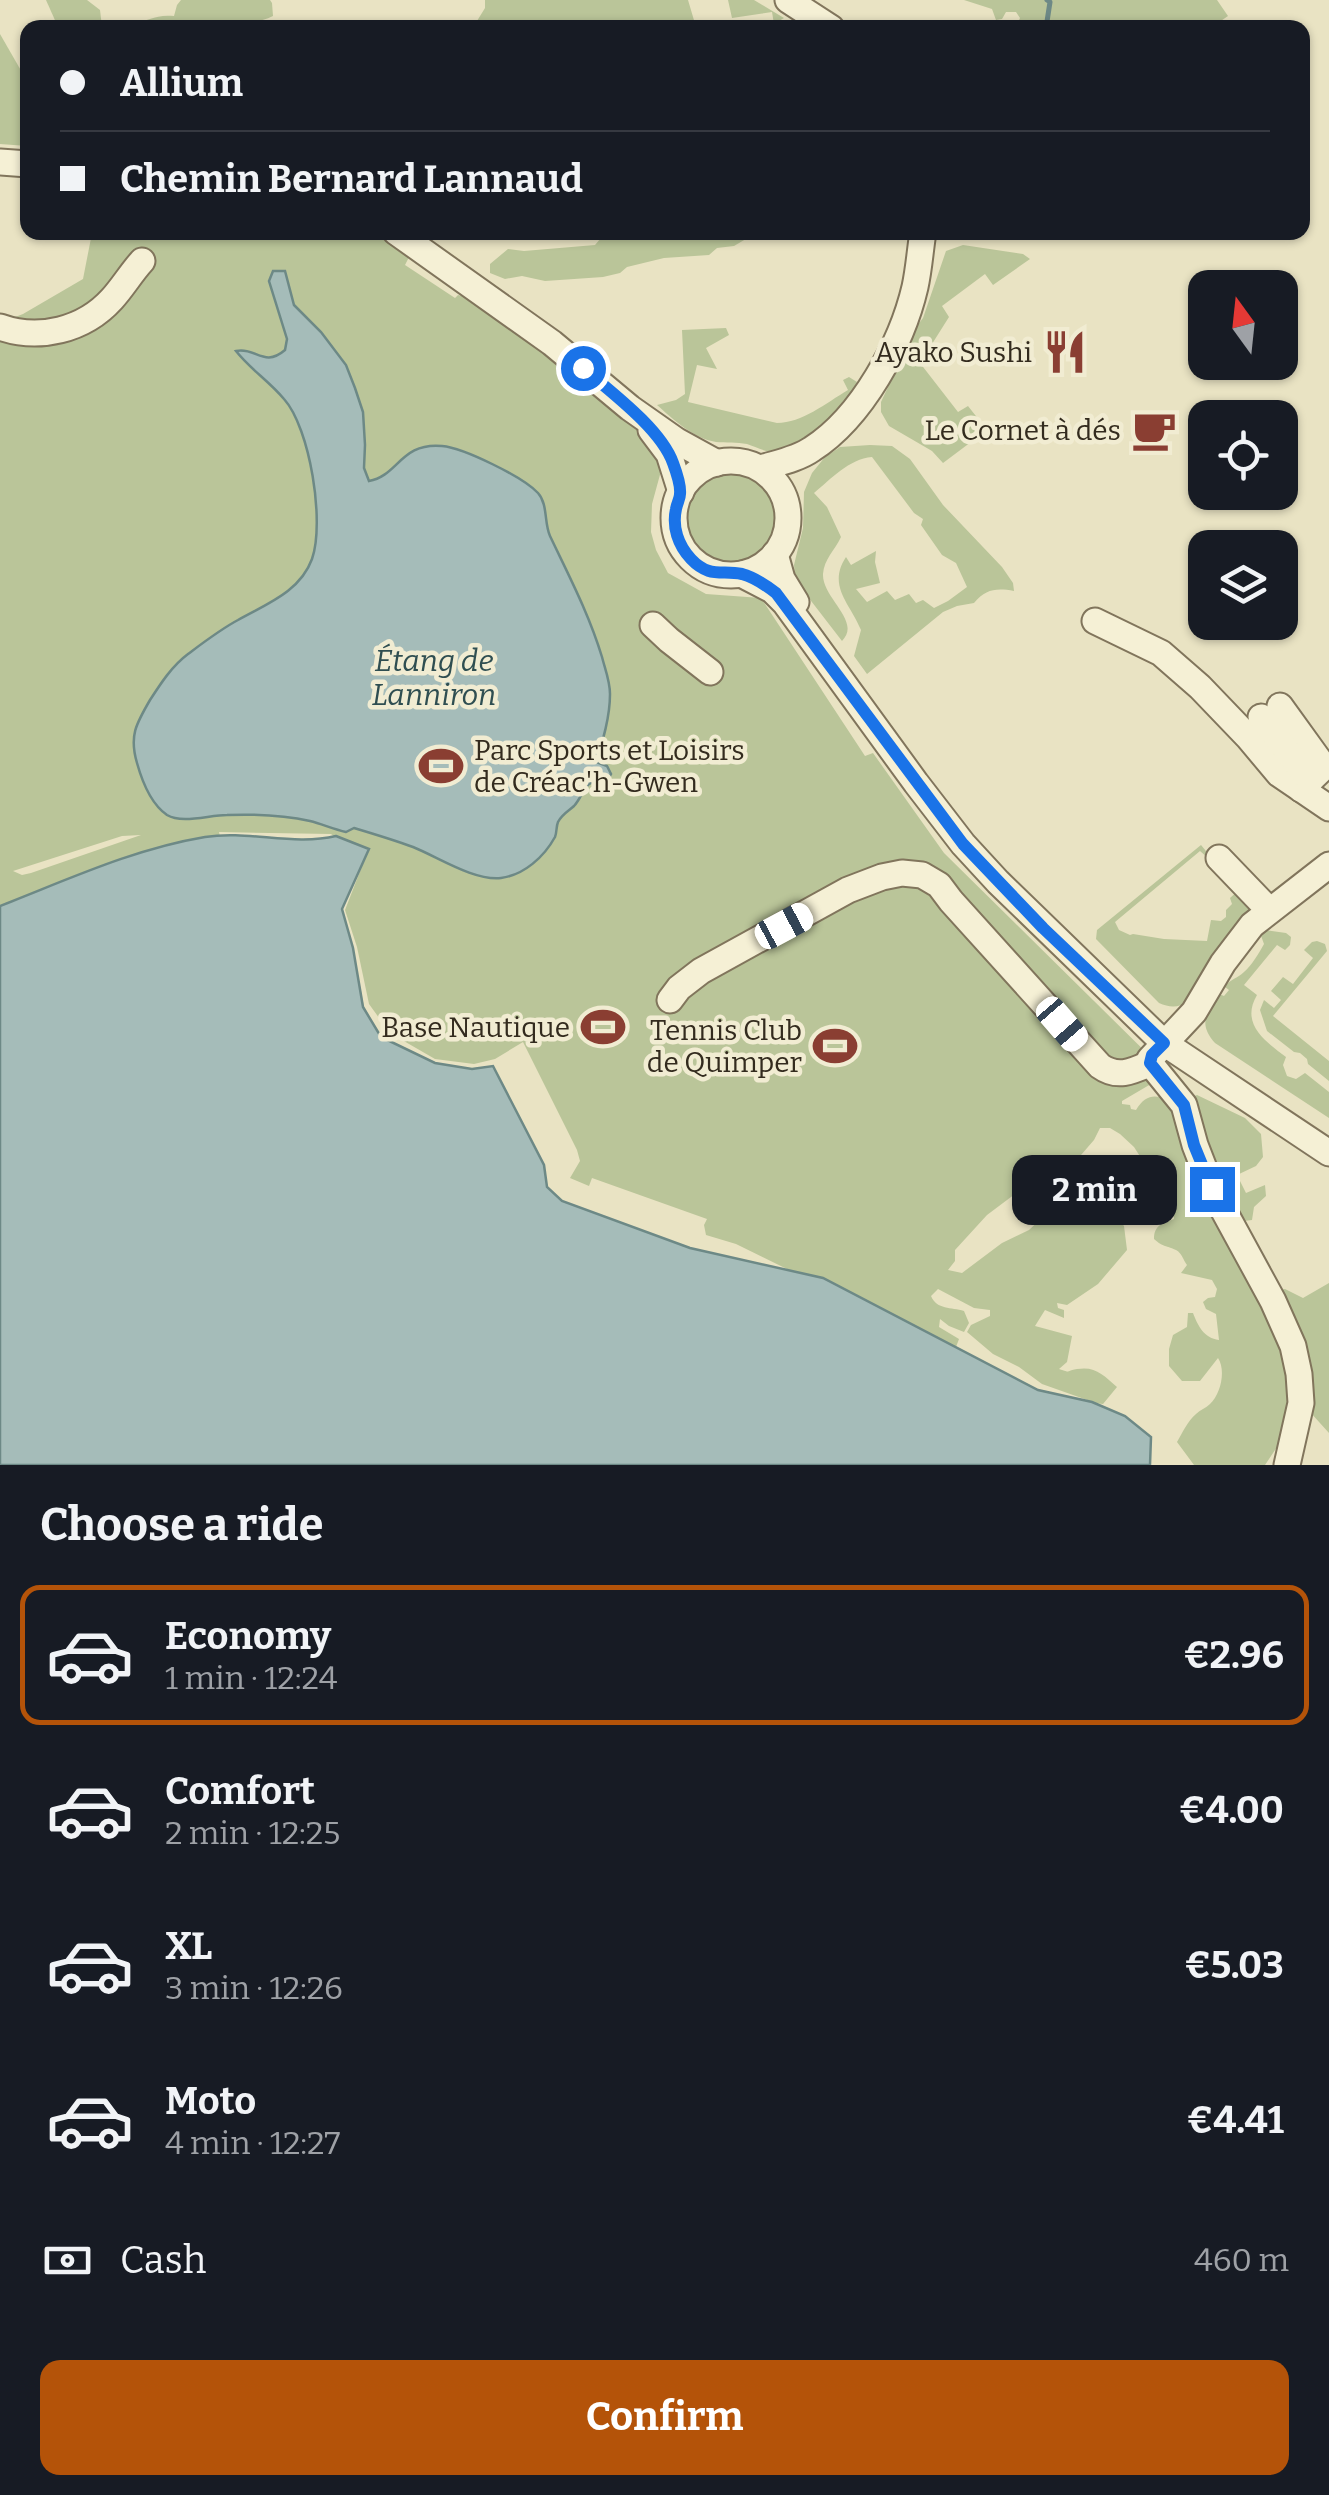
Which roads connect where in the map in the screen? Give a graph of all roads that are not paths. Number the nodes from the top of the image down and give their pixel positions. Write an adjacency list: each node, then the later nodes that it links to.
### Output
1 (788, 0): 2 (street)
2 (819, 20)
3 (407, 240): 7 (street)
4 (922, 240): 8 (street)
5 (142, 260): 6 (street)
6 (0, 327)
7 (630, 408): 9 (street); 11 (street)
8 (811, 450): 10 (street); 12 (street)
9 (718, 463): 10 (street); 11 (street)
10 (761, 468): 12 (street)
11 (681, 492): 14 (street)
12 (787, 508): 13 (street)
13 (776, 554): 14 (street); 25 (street)
14 (740, 574): 25 (street)
15 (1095, 621): 19 (street)
16 (653, 625): 17 (street)
17 (710, 672)
18 (1271, 711): 19 (street)
19 (1305, 784): 20 (street)
20 (1329, 808)
21 (1219, 858): 23 (street)
22 (1329, 865): 23 (street)
23 (1268, 910): 25 (street)
24 (670, 1000): 25 (street)
25 (1164, 1046): 26 (street); 27 (street); 30 (street)
26 (1272, 1115): 28 (street); 29 (street)
27 (1329, 1134)
28 (1329, 1143)
29 (1329, 1153)
30 (1287, 1465)

